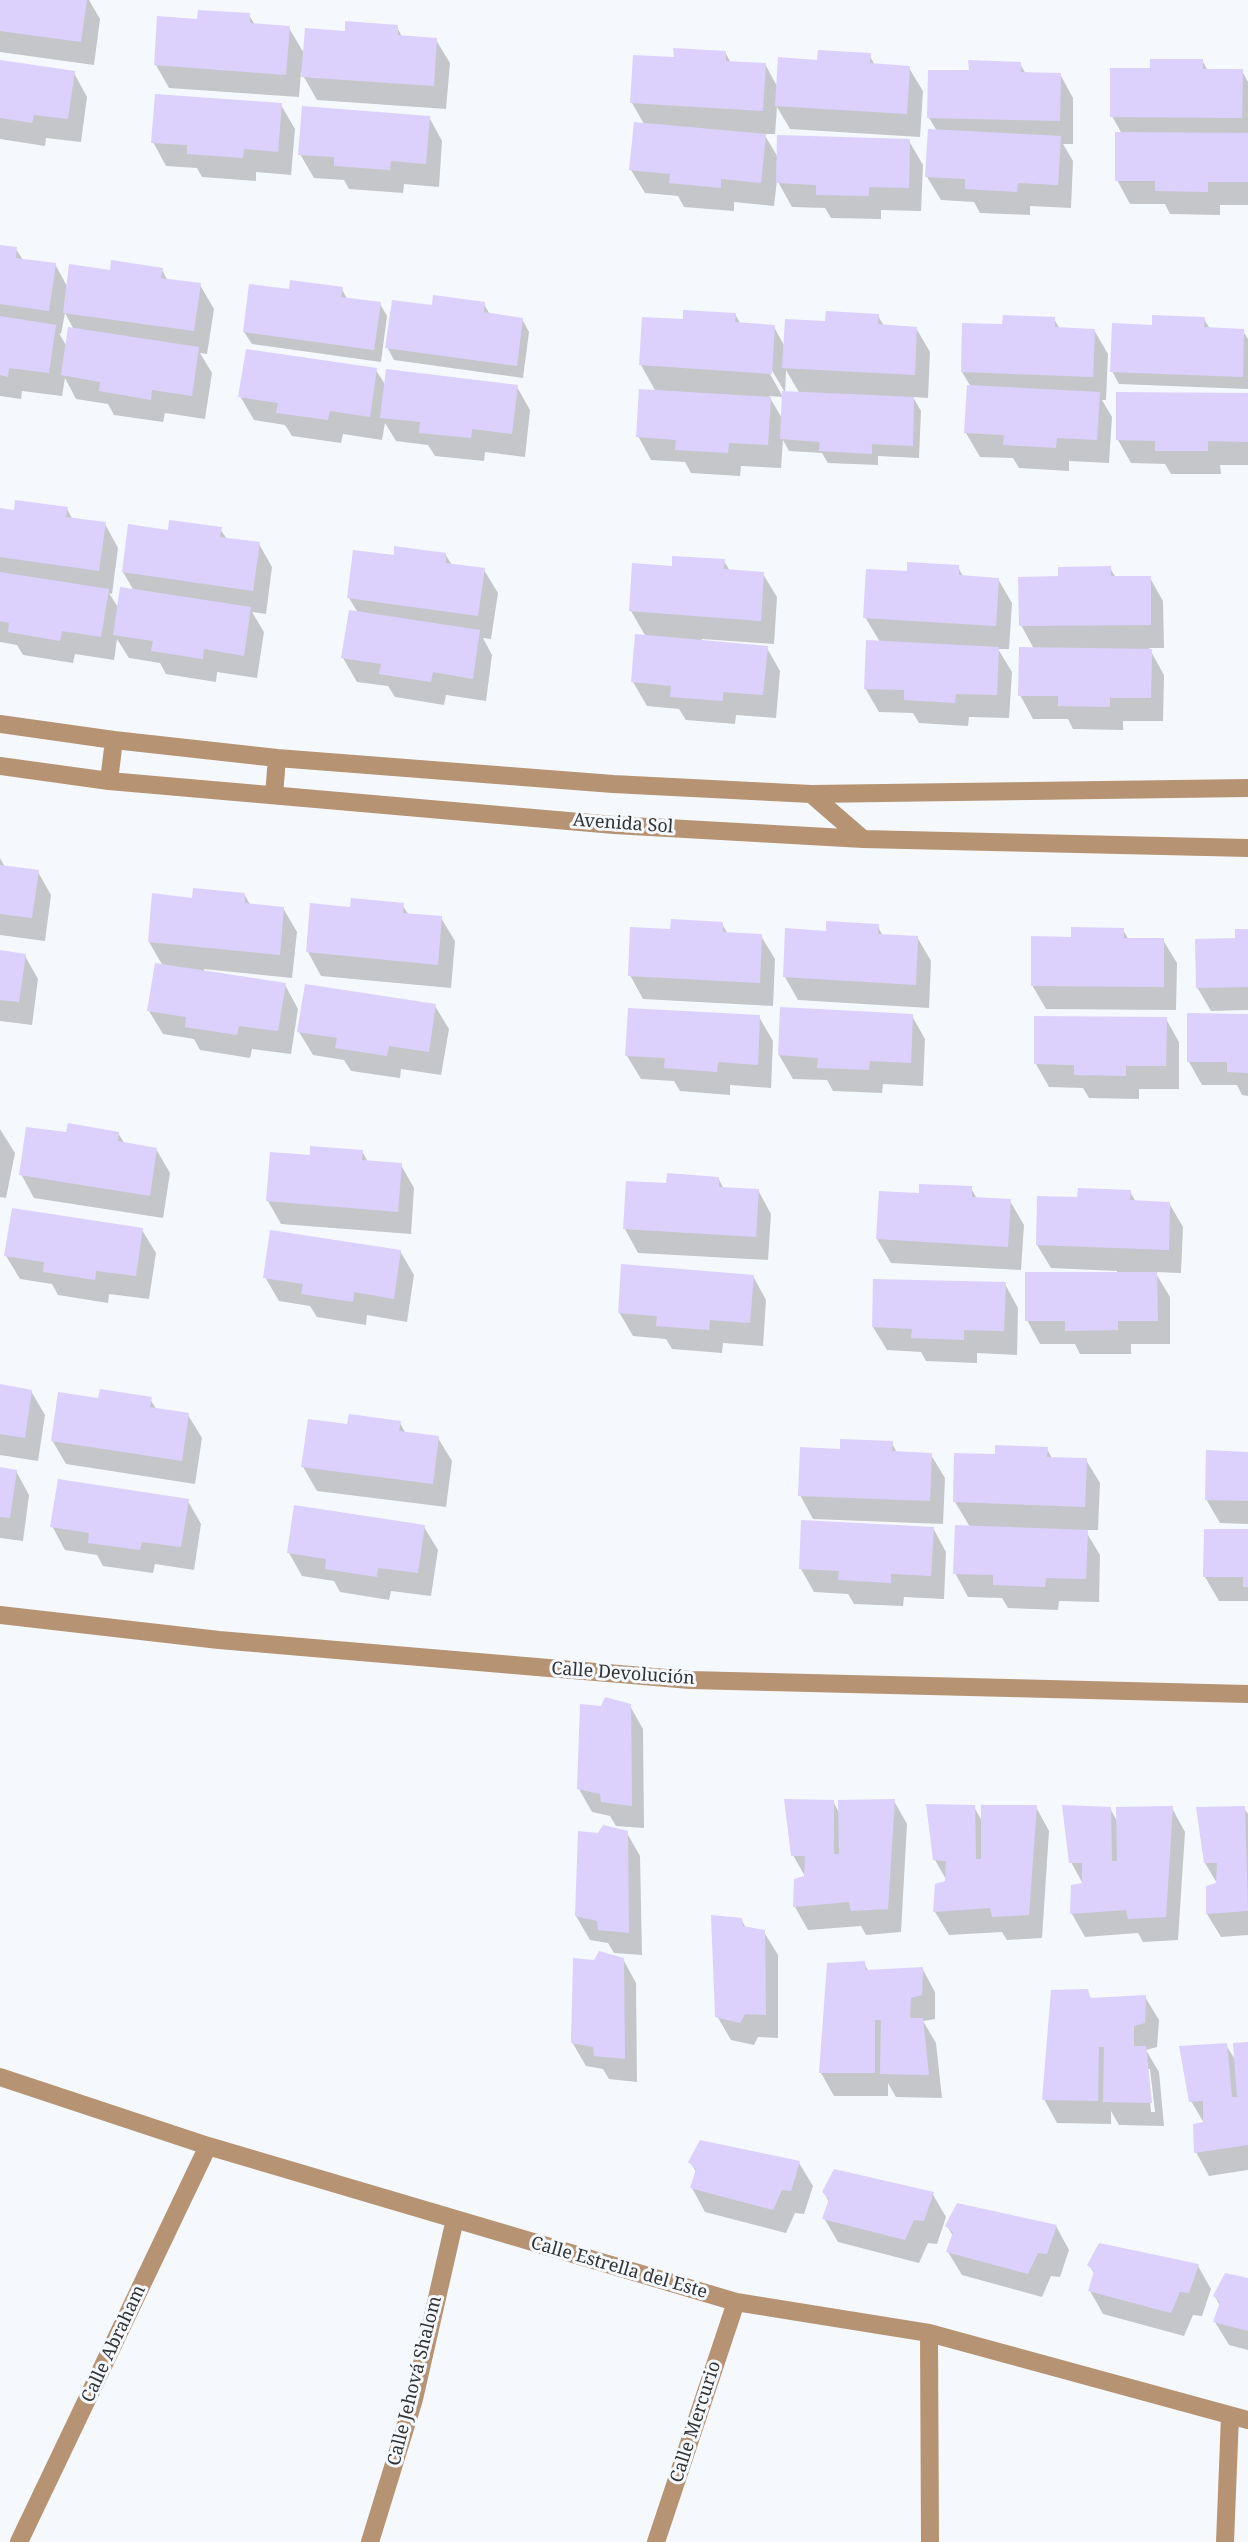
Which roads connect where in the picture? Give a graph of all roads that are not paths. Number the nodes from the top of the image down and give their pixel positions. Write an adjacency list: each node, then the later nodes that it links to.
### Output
1 (0, 724): 2 (street)
2 (114, 740): 3 (street); 5 (street)
3 (276, 758): 7 (street); 8 (street)
4 (0, 766): 5 (street, Avenida Sol)
5 (109, 780): 8 (street, Avenida Sol)
6 (1248, 788): 7 (street)
7 (811, 794): 9 (street)
8 (274, 795): 9 (street, Avenida Sol)
9 (863, 839): 10 (street, Avenida Sol)
10 (1248, 848)
11 (0, 1615): 12 (street, Calle Devolución)
12 (1248, 1694)
13 (0, 2077): 14 (street, Calle Estrella del Este)
14 (208, 2146): 15 (street, Calle Estrella del Este); 20 (street, Calle Abraham)
15 (455, 2219): 16 (street, Calle Estrella del Este); 21 (street, Calle Jehová Shalom)
16 (736, 2302): 17 (street, Calle Estrella del Este); 22 (street, Calle Mercurio)
17 (929, 2333): 18 (street, Calle Estrella del Este); 23 (street)
18 (1230, 2416): 19 (street, Calle Estrella del Este); 24 (street)
19 (1248, 2420)
20 (19, 2542)
21 (370, 2542)
22 (656, 2542)
23 (930, 2542)
24 (1225, 2542)

